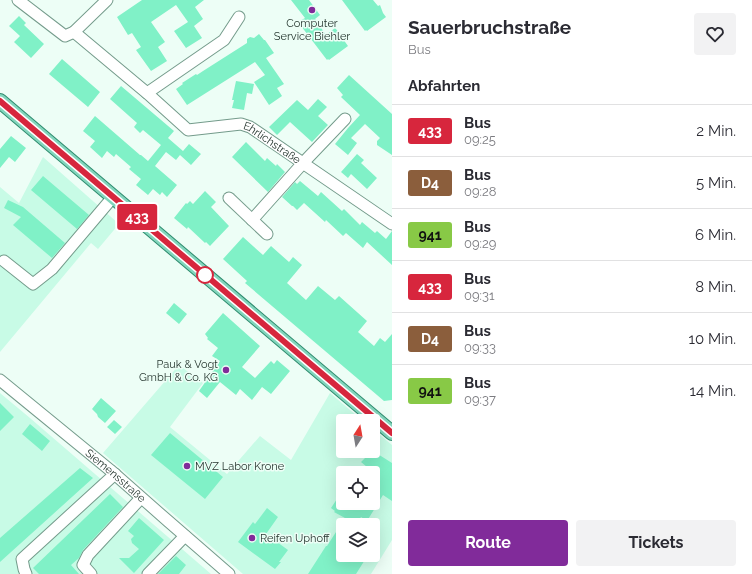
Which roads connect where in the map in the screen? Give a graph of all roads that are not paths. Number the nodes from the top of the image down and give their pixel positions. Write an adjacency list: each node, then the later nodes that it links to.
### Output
1 (18, 0): 4 (street)
2 (107, 0): 4 (street)
3 (239, 17): 5 (street)
4 (74, 32): 5 (street, Ehrlichstraße)
5 (147, 93): 8 (street, Ehrlichstraße)
6 (0, 101): 9 (main road)
7 (345, 118): 8 (street)
8 (302, 163): 11 (street); 12 (street, Ehrlichstraße)
9 (113, 197): 14 (street); 16 (main road)
10 (229, 198): 11 (street)
11 (252, 220): 13 (street)
12 (392, 224)
13 (267, 234)
14 (4, 261)
15 (0, 380): 17 (street, Siemensstraße)
16 (392, 433)
17 (115, 474): 18 (street, Siemensstraße); 20 (street)
18 (141, 498): 19 (street, Siemensstraße); 21 (street)
19 (185, 536): 22 (street); 23 (street, Siemensstraße)
20 (26, 574)
21 (90, 574)
22 (148, 574)
23 (229, 574)

